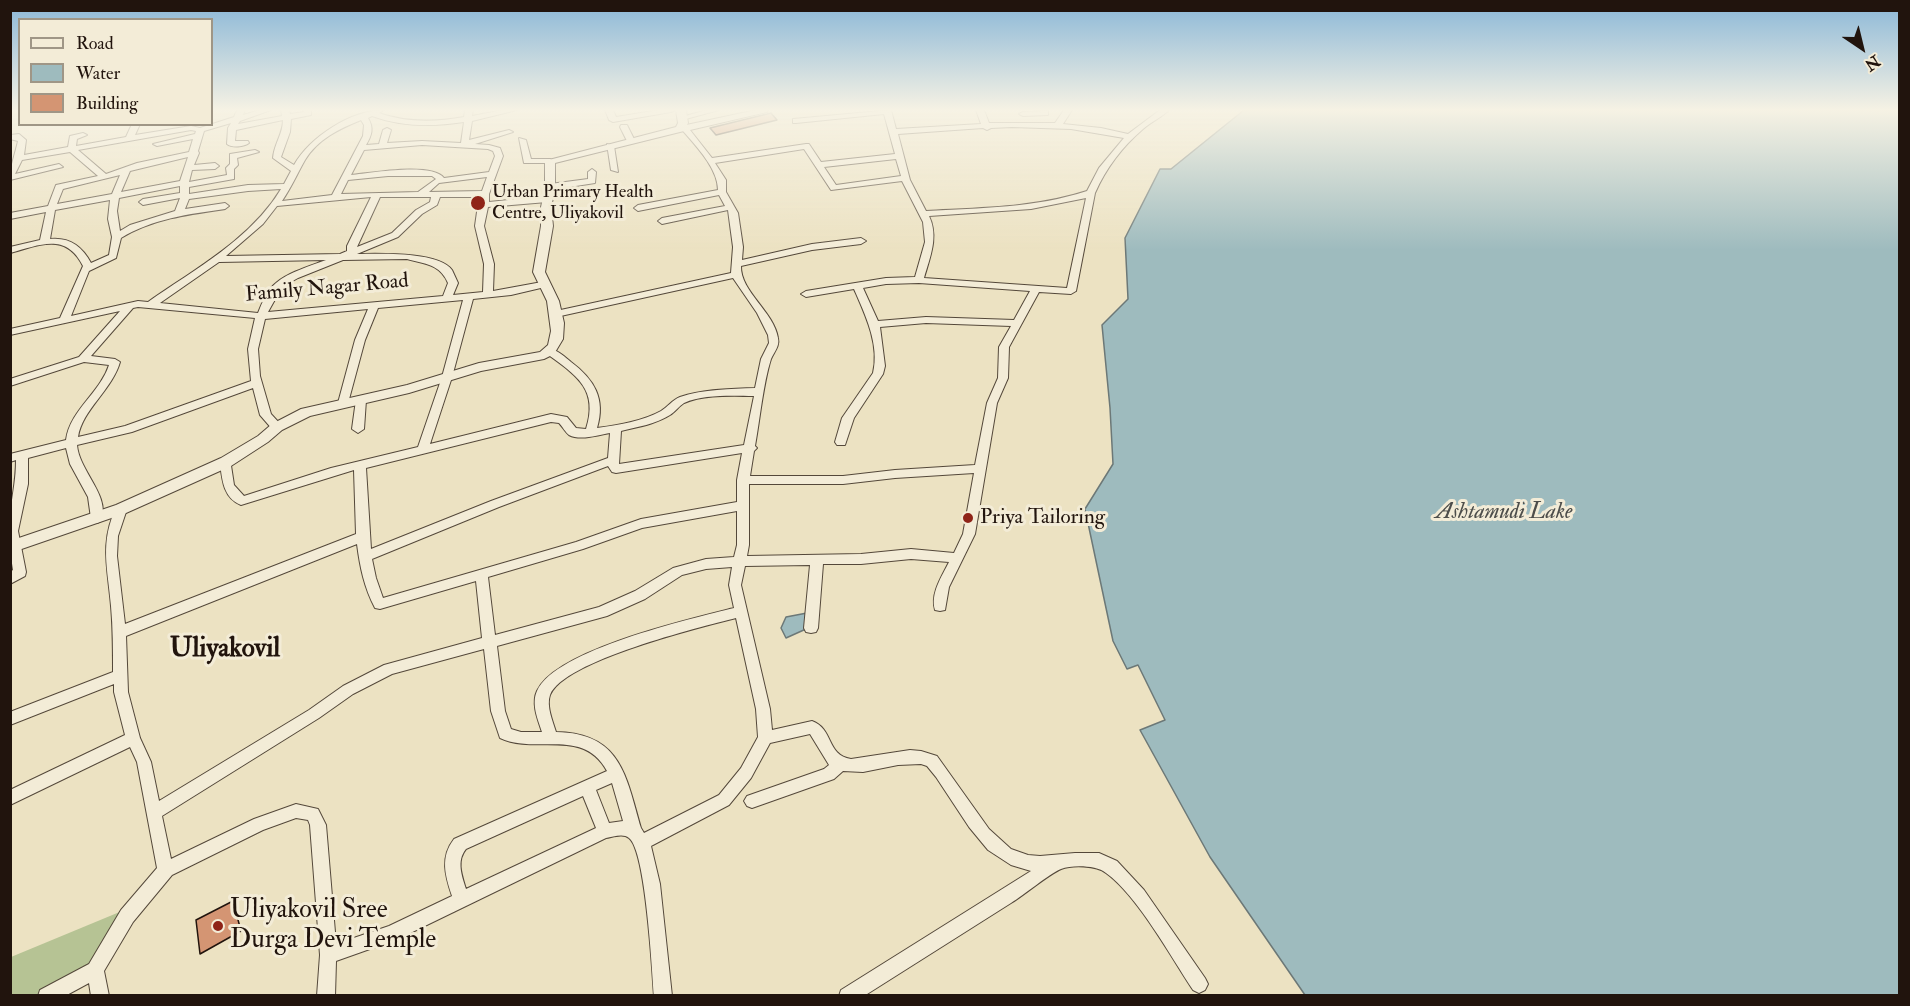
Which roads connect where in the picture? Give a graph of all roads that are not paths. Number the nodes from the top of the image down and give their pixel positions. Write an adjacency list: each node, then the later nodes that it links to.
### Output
1 (900, 156): 34 (street)
2 (40, 157): 21 (street)
3 (82, 157): 32 (street)
4 (179, 157): 26 (street)
5 (193, 157): 25 (street)
6 (233, 157): 37 (street)
7 (277, 157): 27 (street)
8 (304, 157): 27 (street)
9 (357, 157): 33 (street)
10 (498, 157): 30 (street)
11 (526, 157): 19 (street)
12 (566, 157): 19 (street)
13 (612, 157): 28 (street)
14 (707, 157): 20 (street)
15 (736, 157): 20 (street)
16 (813, 157): 22 (street)
17 (891, 157): 22 (street)
18 (1113, 157): 40 (street)
19 (550, 161): 39 (street)
20 (710, 161): 38 (street)
21 (15, 163): 31 (street)
22 (819, 165): 34 (street)
23 (215, 166): 25 (street)
24 (59, 167): 31 (street)
25 (188, 168): 37 (street)
26 (126, 170): 32 (street); 41 (street)
27 (296, 170): 36 (street)
28 (615, 170)
29 (592, 172): 39 (street)
30 (492, 174): 35 (street); 42 (street)
31 (10, 176)
32 (104, 178): 51 (street)
33 (347, 178): 35 (street); 46 (street)
34 (905, 178): 55 (street)
35 (442, 180): 43 (street)
36 (287, 186): 37 (street); 47 (street)
37 (184, 192): 41 (street); 48 (street); 54 (street)
38 (722, 192): 52 (street); 53 (street)
39 (548, 193): 49 (street); 68 (street)
40 (1091, 193): 55 (street); 70 (street)
41 (116, 194): 51 (street); 58 (street)
42 (485, 194): 44 (street); 49 (street)
43 (420, 195): 44 (street); 45 (street)
44 (436, 195): 62 (street)
45 (376, 196): 46 (street); 62 (street)
46 (335, 197): 47 (street)
47 (274, 204): 64 (street)
48 (146, 205)
49 (485, 205): 71 (street)
50 (225, 206): 54 (street)
51 (52, 207): 56 (street); 59 (street)
52 (731, 207): 57 (street); 66 (street)
53 (639, 208)
54 (179, 213): 58 (street)
55 (924, 214): 67 (street)
56 (10, 216)
57 (662, 221)
58 (117, 237): 65 (street)
59 (45, 240): 61 (street); 65 (street)
60 (861, 241): 66 (street)
61 (11, 251)
62 (352, 252): 63 (street)
63 (337, 257): 64 (street); 74 (street); 79 (street)
64 (217, 259): 75 (street)
65 (88, 267): 80 (street)
66 (736, 269): 78 (street); 89 (street)
67 (919, 280): 69 (street); 70 (street)
68 (542, 285): 71 (street, Family Nagar Road); 78 (street)
69 (857, 286): 72 (street); 82 (street)
70 (1036, 289): 81 (street)
71 (488, 294): 73 (street, Family Nagar Road)
72 (806, 294)
73 (469, 296): 74 (street, Family Nagar Road); 86 (street)
74 (447, 298): 76 (street, Family Nagar Road)
75 (152, 304): 77 (street, Family Nagar Road); 79 (street, Family Nagar Road)
76 (375, 304): 79 (street, Family Nagar Road); 91 (street)
77 (130, 306): 80 (street, Family Nagar Road); 85 (street)
78 (556, 314): 84 (street)
79 (261, 316): 88 (street)
80 (64, 320): 83 (street, Family Nagar Road)
81 (1016, 323): 82 (street); 104 (street)
82 (875, 324): 96 (street)
83 (10, 332)
84 (551, 352): 86 (street); 95 (street)
85 (83, 358): 87 (street); 97 (street)
86 (447, 377): 90 (street); 98 (street)
87 (10, 382)
88 (257, 383): 92 (street); 97 (street)
89 (760, 392): 93 (street); 99 (street)
90 (361, 400): 91 (street); 94 (street)
91 (343, 404): 92 (street)
92 (277, 427): 102 (street)
93 (616, 428): 95 (street); 101 (street)
94 (358, 429)
95 (590, 433): 98 (street)
96 (841, 441)
97 (70, 444): 100 (street); 108 (street)
98 (423, 448): 103 (street)
99 (751, 448): 101 (street); 105 (street)
100 (16, 457): 110 (street)
101 (613, 460): 111 (street)
102 (226, 462): 103 (street); 107 (street)
103 (360, 466): 109 (street)
104 (980, 469): 105 (street); 112 (street)
105 (743, 480): 106 (street)
106 (744, 505): 114 (street); 115 (street)
107 (121, 509): 108 (street); 120 (street)
108 (97, 518): 110 (street)
109 (362, 537): 111 (street); 120 (street)
110 (13, 547): 116 (street)
111 (366, 556): 115 (street)
112 (958, 558): 113 (street); 117 (street)
113 (817, 559): 114 (street); 119 (street)
114 (741, 561): 118 (street); 121 (street)
115 (481, 573): 121 (street)
116 (10, 579)
117 (940, 606)
118 (741, 611): 125 (street); 126 (street)
119 (811, 628)
120 (118, 633): 122 (street)
121 (489, 642): 125 (street); 132 (street)
122 (120, 675): 123 (street); 124 (street)
123 (10, 719)
124 (133, 738): 130 (street); 132 (street)
125 (551, 738): 128 (street)
126 (765, 738): 127 (street); 134 (street)
127 (840, 764): 131 (street); 135 (street)
128 (616, 774): 129 (street); 134 (street)
129 (587, 787): 133 (street); 137 (street)
130 (10, 798)
131 (752, 801)
132 (153, 813): 136 (street)
133 (605, 831): 134 (street); 137 (street)
134 (638, 837): 144 (street)
135 (1056, 863): 140 (street); 145 (street)
136 (166, 870): 138 (street); 139 (street)
137 (460, 900): 138 (street)
138 (328, 955): 143 (street)
139 (95, 970): 141 (street); 142 (street)
140 (1198, 984)
141 (46, 996)
142 (100, 996)
143 (326, 996)
144 (663, 996)
145 (847, 996)

